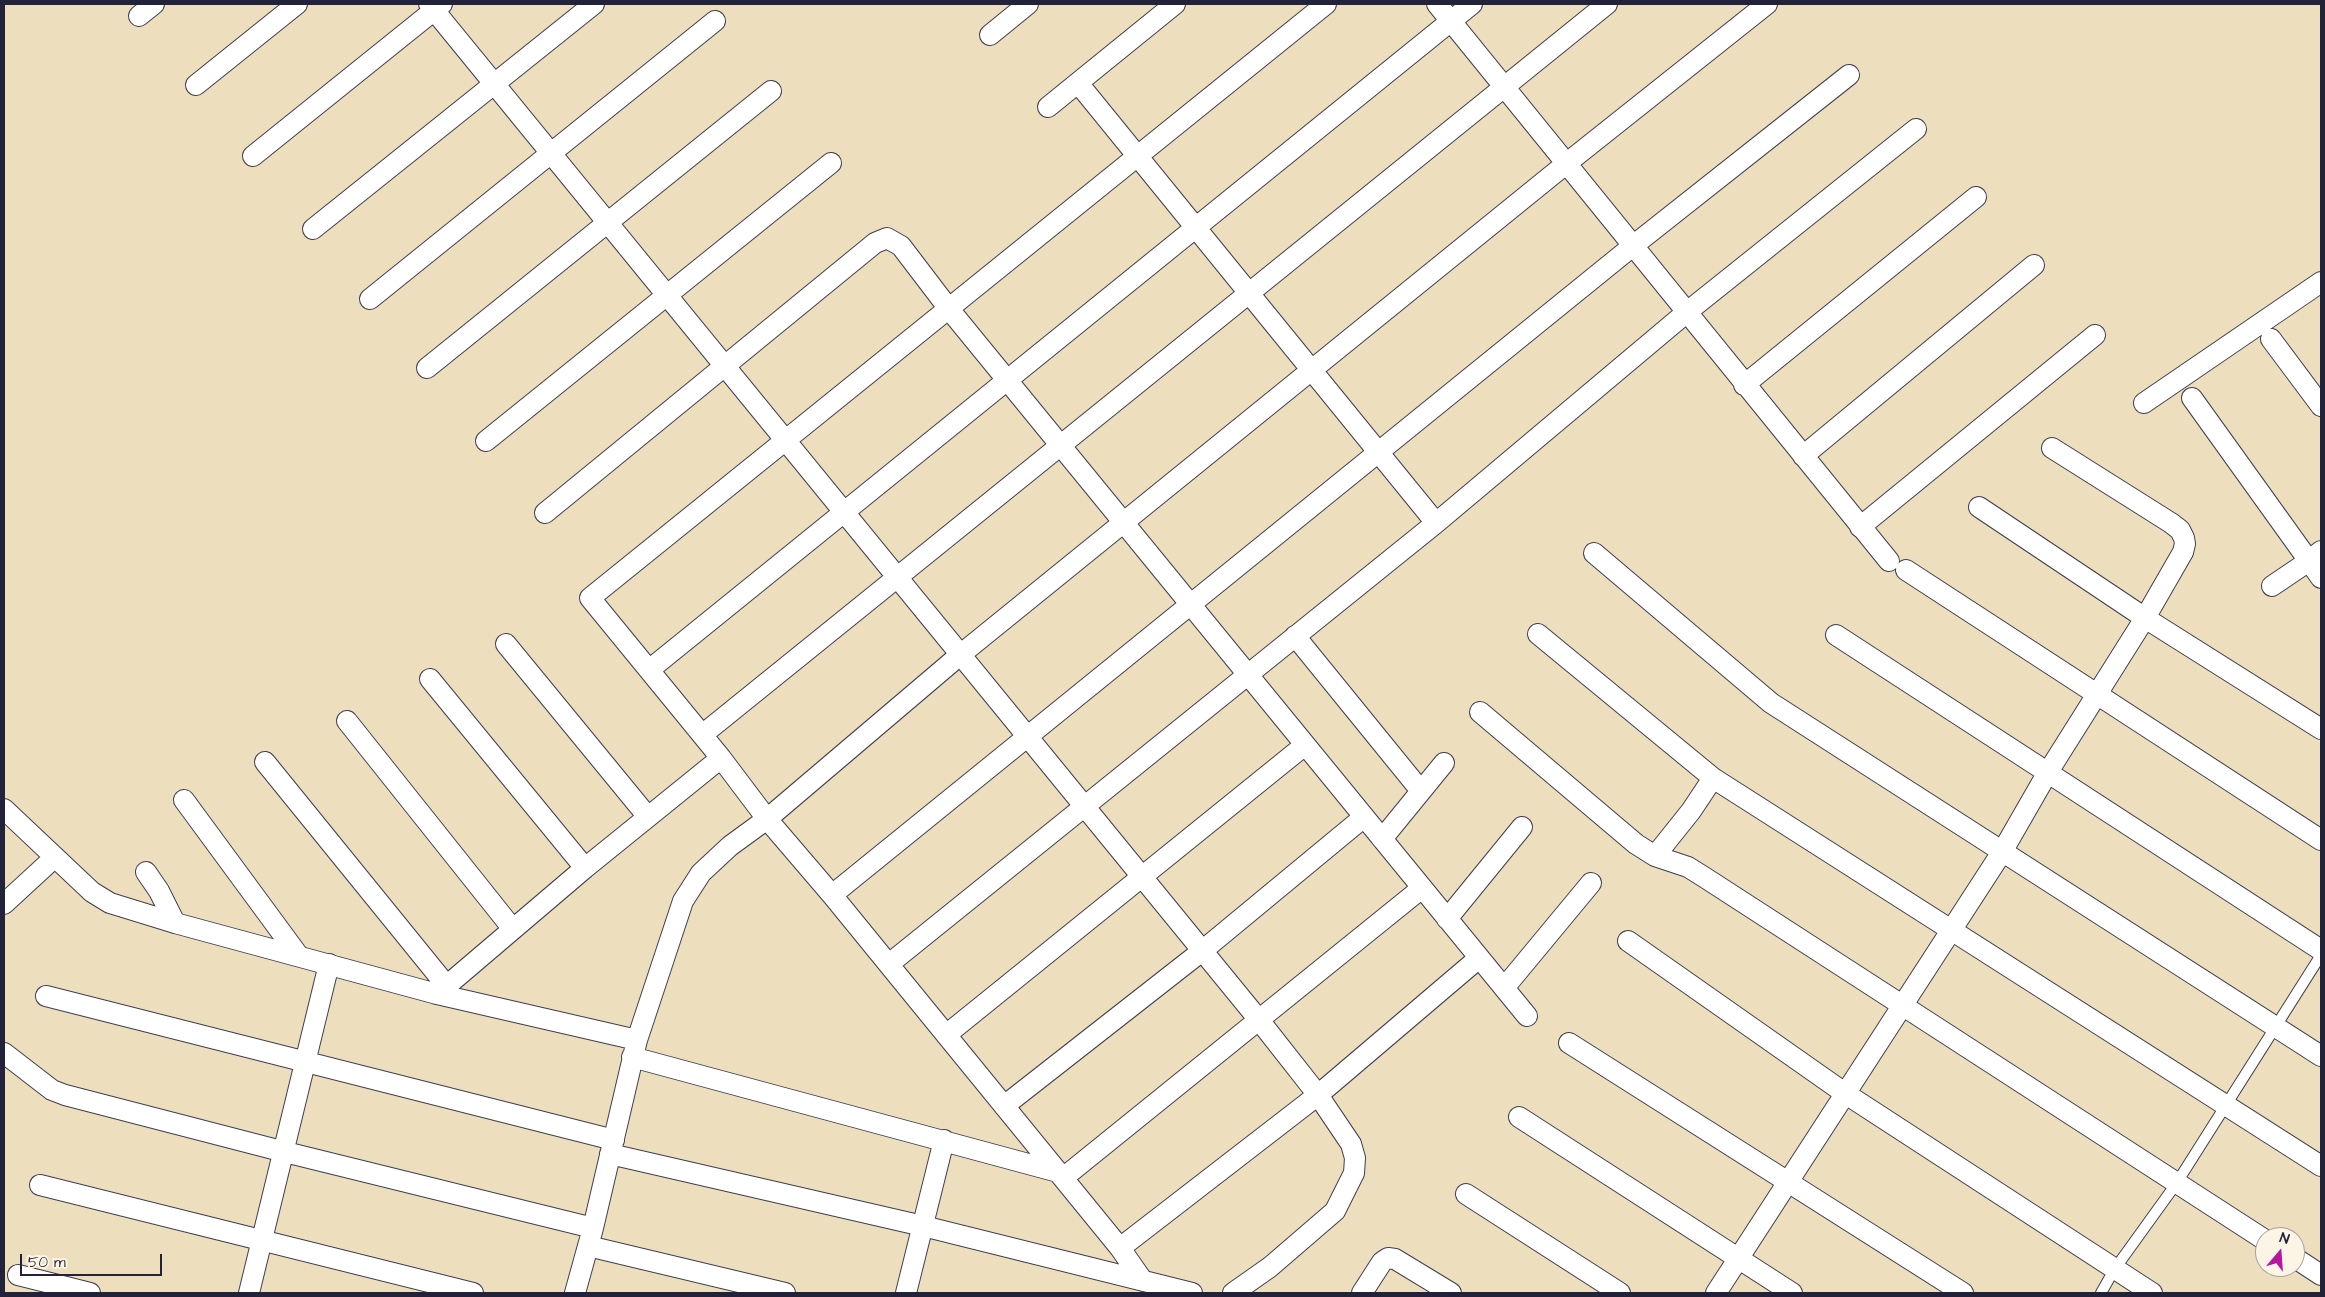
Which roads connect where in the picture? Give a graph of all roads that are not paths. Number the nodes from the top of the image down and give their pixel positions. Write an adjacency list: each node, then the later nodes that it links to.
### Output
1 (297, 4): 18 (street)
2 (594, 4): 17 (street)
3 (1028, 4): 14 (street)
4 (1175, 4): 11 (street)
5 (1326, 4): 25 (street)
6 (1437, 4): 12 (street)
7 (1472, 4): 12 (street)
8 (1607, 4): 19 (street)
9 (1767, 4): 27 (street)
10 (435, 6): 17 (street); 24 (street)
11 (1155, 10): 16 (street)
12 (1451, 20): 19 (street); 30 (street)
13 (714, 21): 23 (street)
14 (990, 35)
15 (1849, 75): 32 (street)
16 (1078, 83): 21 (street); 25 (street)
17 (494, 84): 23 (street); 31 (street)
18 (196, 85)
19 (1504, 86): 27 (street); 35 (street)
20 (771, 91): 29 (street)
21 (1048, 106)
22 (1916, 130): 39 (street)
23 (551, 153): 29 (street); 37 (street)
24 (253, 156)
25 (1138, 156): 30 (street); 38 (street)
26 (830, 163): 36 (street)
27 (1567, 163): 32 (street); 44 (street)
28 (1976, 197): 46 (street)
29 (608, 223): 36 (street); 43 (street)
30 (1196, 228): 35 (street); 45 (street)
31 (314, 229)
32 (1634, 246): 39 (street); 54 (street)
33 (2034, 265): 55 (street)
34 (2321, 282): 48 (street)
35 (1249, 293): 44 (street); 52 (street)
36 (667, 296): 42 (street); 50 (street)
37 (370, 299)
38 (949, 309): 42 (street); 45 (street); 51 (street)
39 (1687, 312): 46 (street); 60 (street)
40 (2095, 335): 61 (street)
41 (2271, 339): 49 (street)
42 (726, 367): 51 (street); 57 (street)
43 (427, 368)
44 (1312, 370): 54 (street); 59 (street)
45 (1008, 381): 52 (street); 58 (street)
46 (1744, 385): 55 (street)
47 (2192, 398): 63 (street)
48 (2144, 403)
49 (2321, 406)
50 (486, 441)
51 (786, 441): 58 (street); 74 (street)
52 (1061, 446): 59 (street); 64 (street)
53 (2052, 448): 68 (street)
54 (1380, 453): 60 (street); 67 (street)
55 (1802, 456): 61 (street)
56 (1979, 507): 68 (street)
57 (544, 512)
58 (844, 512): 64 (street); 74 (street)
59 (1124, 523): 67 (street); 73 (street)
60 (1436, 523): 71 (street)
61 (1860, 527): 77 (street)
62 (1594, 553): 99 (street)
63 (2315, 556): 65 (street); 66 (street)
64 (897, 577): 73 (street); 81 (street)
65 (2321, 578)
66 (2272, 586)
67 (1191, 605): 75 (street); 82 (street)
68 (2145, 618): 77 (street); 80 (street)
69 (1538, 634): 88 (street)
70 (1836, 635): 87 (street)
71 (1295, 636): 75 (street); 89 (street)
72 (506, 644): 93 (street)
73 (960, 655): 82 (street); 95 (street)
74 (649, 670): 81 (street)
75 (1248, 675): 83 (street); 91 (street)
76 (430, 679): 102 (street)
77 (2098, 695): 87 (street); 98 (street)
78 (1480, 712): 100 (street)
79 (347, 721): 111 (street)
80 (2321, 729)
81 (702, 735): 84 (street)
82 (1028, 737): 91 (street); 107 (street)
83 (1305, 745): 94 (street); 104 (street)
84 (720, 758): 93 (street); 95 (street)
85 (265, 762): 122 (street)
86 (1444, 763): 89 (street)
87 (2048, 772): 99 (street); 114 (street)
88 (1713, 778): 100 (street); 112 (street)
89 (1421, 791): 97 (street)
90 (184, 800): 116 (street)
91 (1084, 807): 104 (street); 120 (street)
92 (4, 809): 101 (street)
93 (648, 817): 102 (street)
94 (1364, 817): 97 (street); 115 (street)
95 (766, 819): 107 (street); 130 (street)
96 (1522, 827): 109 (street)
97 (1382, 839): 106 (street)
98 (2321, 840)
99 (2002, 852): 112 (street); 127 (street)
100 (1655, 856): 124 (street)
101 (55, 857): 108 (street); 110 (street)
102 (584, 868): 111 (street)
103 (146, 872): 110 (street)
104 (1142, 877): 115 (street); 128 (street)
105 (1591, 883): 121 (street)
106 (1422, 888): 109 (street); 126 (street)
107 (832, 895): 120 (street)
108 (4, 904)
109 (1447, 919): 118 (street)
110 (175, 923): 116 (street)
111 (512, 928): 122 (street)
112 (1951, 929): 124 (street); 137 (street)
113 (1628, 941): 134 (street)
114 (2321, 950)
115 (1202, 951): 126 (street); 136 (street)
116 (298, 955): 119 (street)
117 (2321, 955): 127 (lane)
118 (1479, 958): 121 (street); 135 (street)
119 (329, 964): 122 (street); 133 (street)
120 (889, 964): 128 (street)
121 (1504, 988): 125 (street)
122 (442, 989): 130 (street)
123 (46, 996): 133 (street)
124 (1903, 1005): 134 (street); 145 (street)
125 (1527, 1016)
126 (1259, 1020): 135 (street); 143 (street)
127 (2275, 1026): 132 (street); 137 (lane)
128 (946, 1035): 136 (street)
129 (1569, 1043): 144 (street)
130 (634, 1049): 139 (street); 140 (street)
131 (4, 1053): 141 (street)
132 (2321, 1056)
133 (306, 1064): 140 (street); 141 (street)
134 (1846, 1094): 144 (street); 155 (street)
135 (1318, 1095): 152 (street); 166 (street)
136 (1004, 1106): 143 (street)
137 (2226, 1106): 142 (street); 145 (lane)
138 (1519, 1117): 153 (street)
139 (944, 1140): 143 (street); 148 (street)
140 (612, 1147): 148 (street); 150 (street)
141 (285, 1152): 150 (street); 151 (street)
142 (2321, 1166)
143 (1060, 1175): 152 (street)
144 (1790, 1182): 153 (street); 172 (street)
145 (2176, 1184): 149 (street); 155 (lane)
146 (40, 1185): 151 (street)
147 (1466, 1194): 169 (street)
148 (923, 1226): 158 (street); 164 (street)
149 (2255, 1234)
150 (591, 1237): 162 (street); 163 (street)
151 (262, 1240): 160 (street); 161 (street)
152 (1120, 1248): 158 (street)
153 (1739, 1258): 170 (street); 171 (street)
154 (2305, 1265): 157 (street)
155 (2114, 1270): 173 (lane); 174 (street)
156 (18, 1275): 159 (street)
157 (2321, 1275)
158 (1143, 1281): 165 (street)
159 (90, 1293)
160 (249, 1293)
161 (473, 1293)
162 (576, 1293)
163 (785, 1293)
164 (906, 1293)
165 (1192, 1293)
166 (1233, 1293)
167 (1362, 1293): 168 (street)
168 (1451, 1293)
169 (1620, 1293)
170 (1716, 1293)
171 (1792, 1293)
172 (1963, 1293)
173 (2101, 1293)
174 (2152, 1293)

